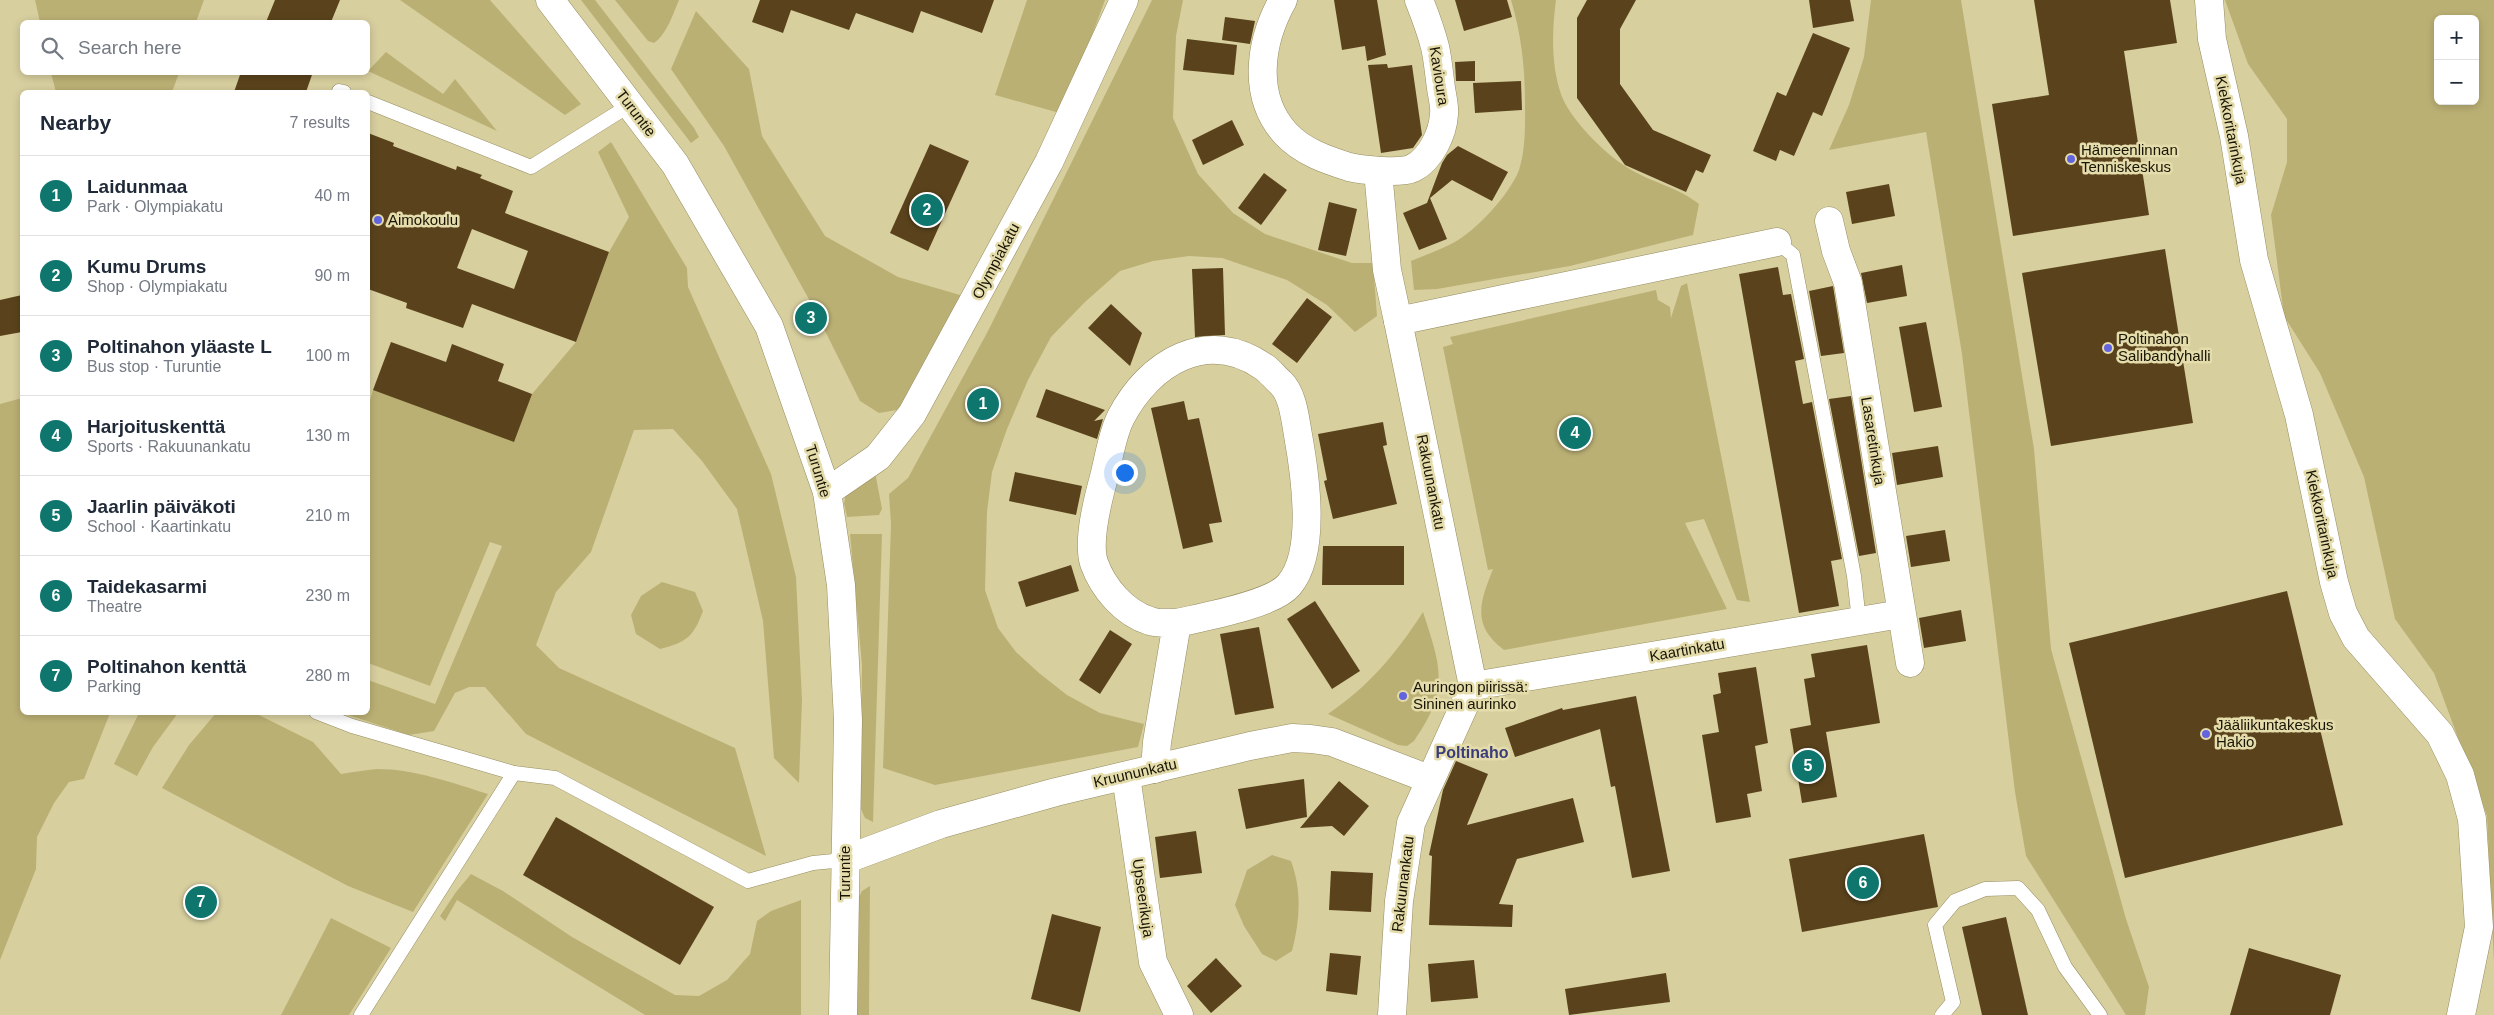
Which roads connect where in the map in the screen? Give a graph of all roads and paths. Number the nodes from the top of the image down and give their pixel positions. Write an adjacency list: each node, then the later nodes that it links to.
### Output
1 (550, 0): 7 (street, Turuntie)
2 (1124, 0): 12 (street, Olympiakatu)
3 (1283, 0): 8 (street, Kavioura)
4 (1419, 0): 8 (street, Kavioura)
5 (2208, 0): 30 (street, Kiekkoritarinkuja)
6 (370, 103): 7 (lane)
7 (630, 105): 12 (street, Turuntie)
8 (1378, 171): 11 (street)
9 (1829, 221): 13 (street, Lasaretinkuja)
10 (1777, 242): 11 (street); 14 (lane)
11 (1398, 321): 17 (street, Rakuunankatu)
12 (827, 492): 23 (street, Turuntie)
13 (1901, 614): 14 (street, Kaartinkatu); 16 (street, Lasaretinkuja)
14 (1860, 621): 17 (street, Kaartinkatu)
15 (1177, 623): 15 (street); 19 (street)
16 (1910, 663)
17 (1472, 686): 22 (street, Rakuunankatu)
18 (324, 715): 20 (lane)
19 (1155, 769): 21 (street, Kruununkatu); 22 (street, Kruununkatu)
20 (514, 773): 23 (lane); 24 (lane)
21 (1126, 776): 23 (street, Kruununkatu); 26 (street, Upseerikuja)
22 (1429, 779): 27 (street, Rakuunankatu)
23 (844, 860): 25 (street, Turuntie)
24 (361, 1015)
25 (843, 1015)
26 (1179, 1015)
27 (1392, 1015)
28 (1942, 1015): 29 (lane)
29 (2100, 1015)
30 (2461, 1015)

